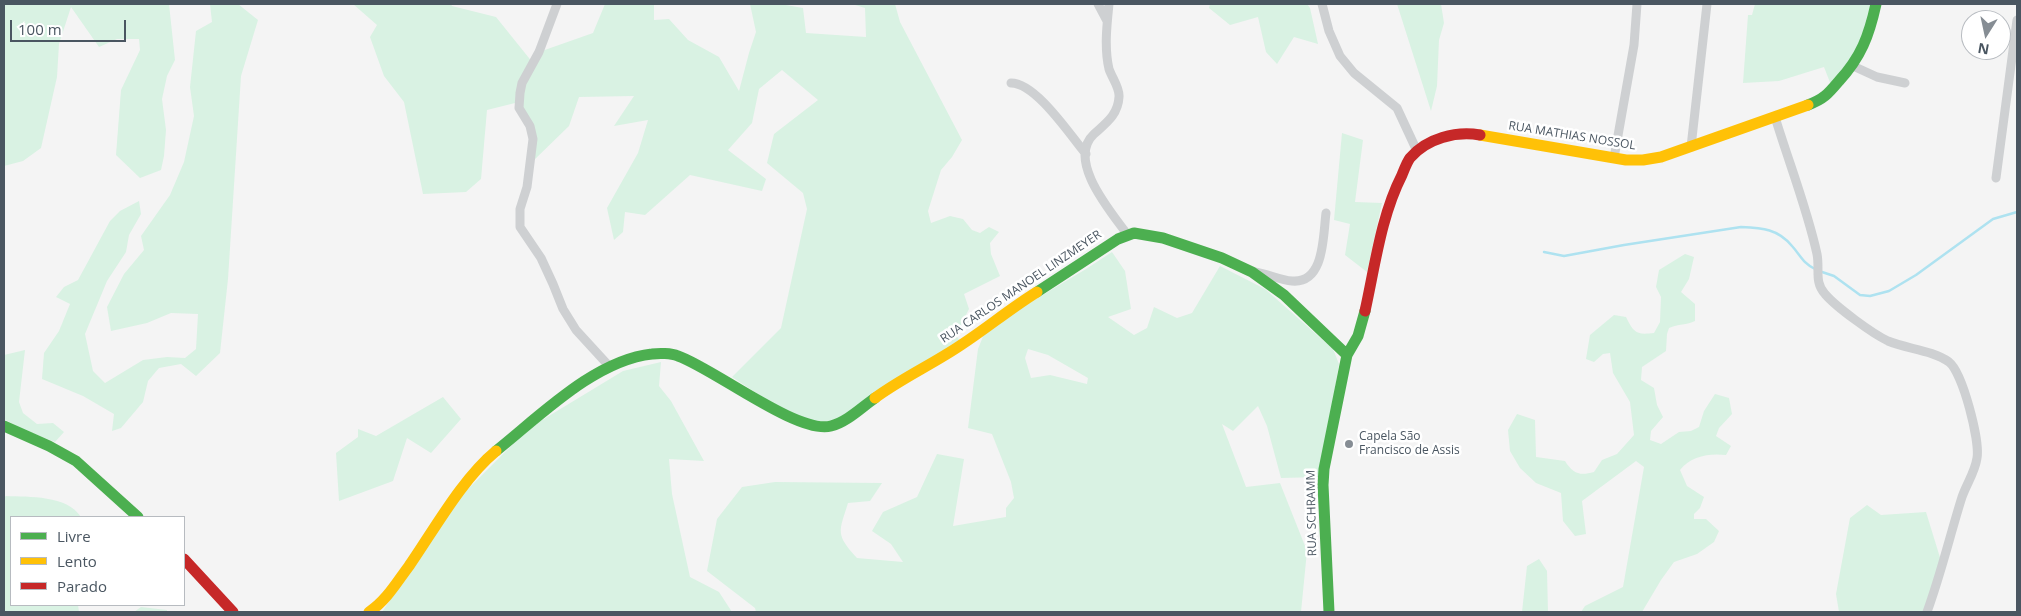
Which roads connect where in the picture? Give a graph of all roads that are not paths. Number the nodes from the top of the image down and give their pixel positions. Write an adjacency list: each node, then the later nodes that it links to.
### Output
1 (557, 4): 23 (street)
2 (1098, 4): 9 (street)
3 (1109, 4): 9 (street)
4 (1322, 4): 15 (street)
5 (1637, 4): 17 (street)
6 (1707, 4): 14 (street)
7 (1876, 4): 10 (street, RUA MATHIAS NOSSOL)
8 (2017, 20): 18 (street)
9 (1107, 21): 16 (street)
10 (1852, 66): 12 (street); 13 (street, RUA MATHIAS NOSSOL)
11 (1011, 82): 16 (street)
12 (1905, 83)
13 (1775, 117): 14 (street, RUA MATHIAS NOSSOL); 30 (street)
14 (1691, 147): 17 (street, RUA MATHIAS NOSSOL)
15 (1417, 151): 17 (street, RUA MATHIAS NOSSOL); 22 (street, RUA MATHIAS NOSSOL)
16 (1086, 154): 20 (street)
17 (1614, 158)
18 (1996, 178)
19 (1326, 213): 21 (street)
20 (1127, 234): 21 (street); 23 (street, RUA CARLOS MANOEL LINZMEYER)
21 (1252, 272): 22 (street)
22 (1347, 355): 29 (street, RUA SCHRAMM)
23 (610, 366): 27 (street, RUA CARLOS MANOEL LINZMEYER)
24 (4, 426): 25 (street)
25 (137, 516)
26 (185, 559): 28 (street)
27 (374, 610)
28 (233, 612)
29 (1329, 612)
30 (1927, 612)

